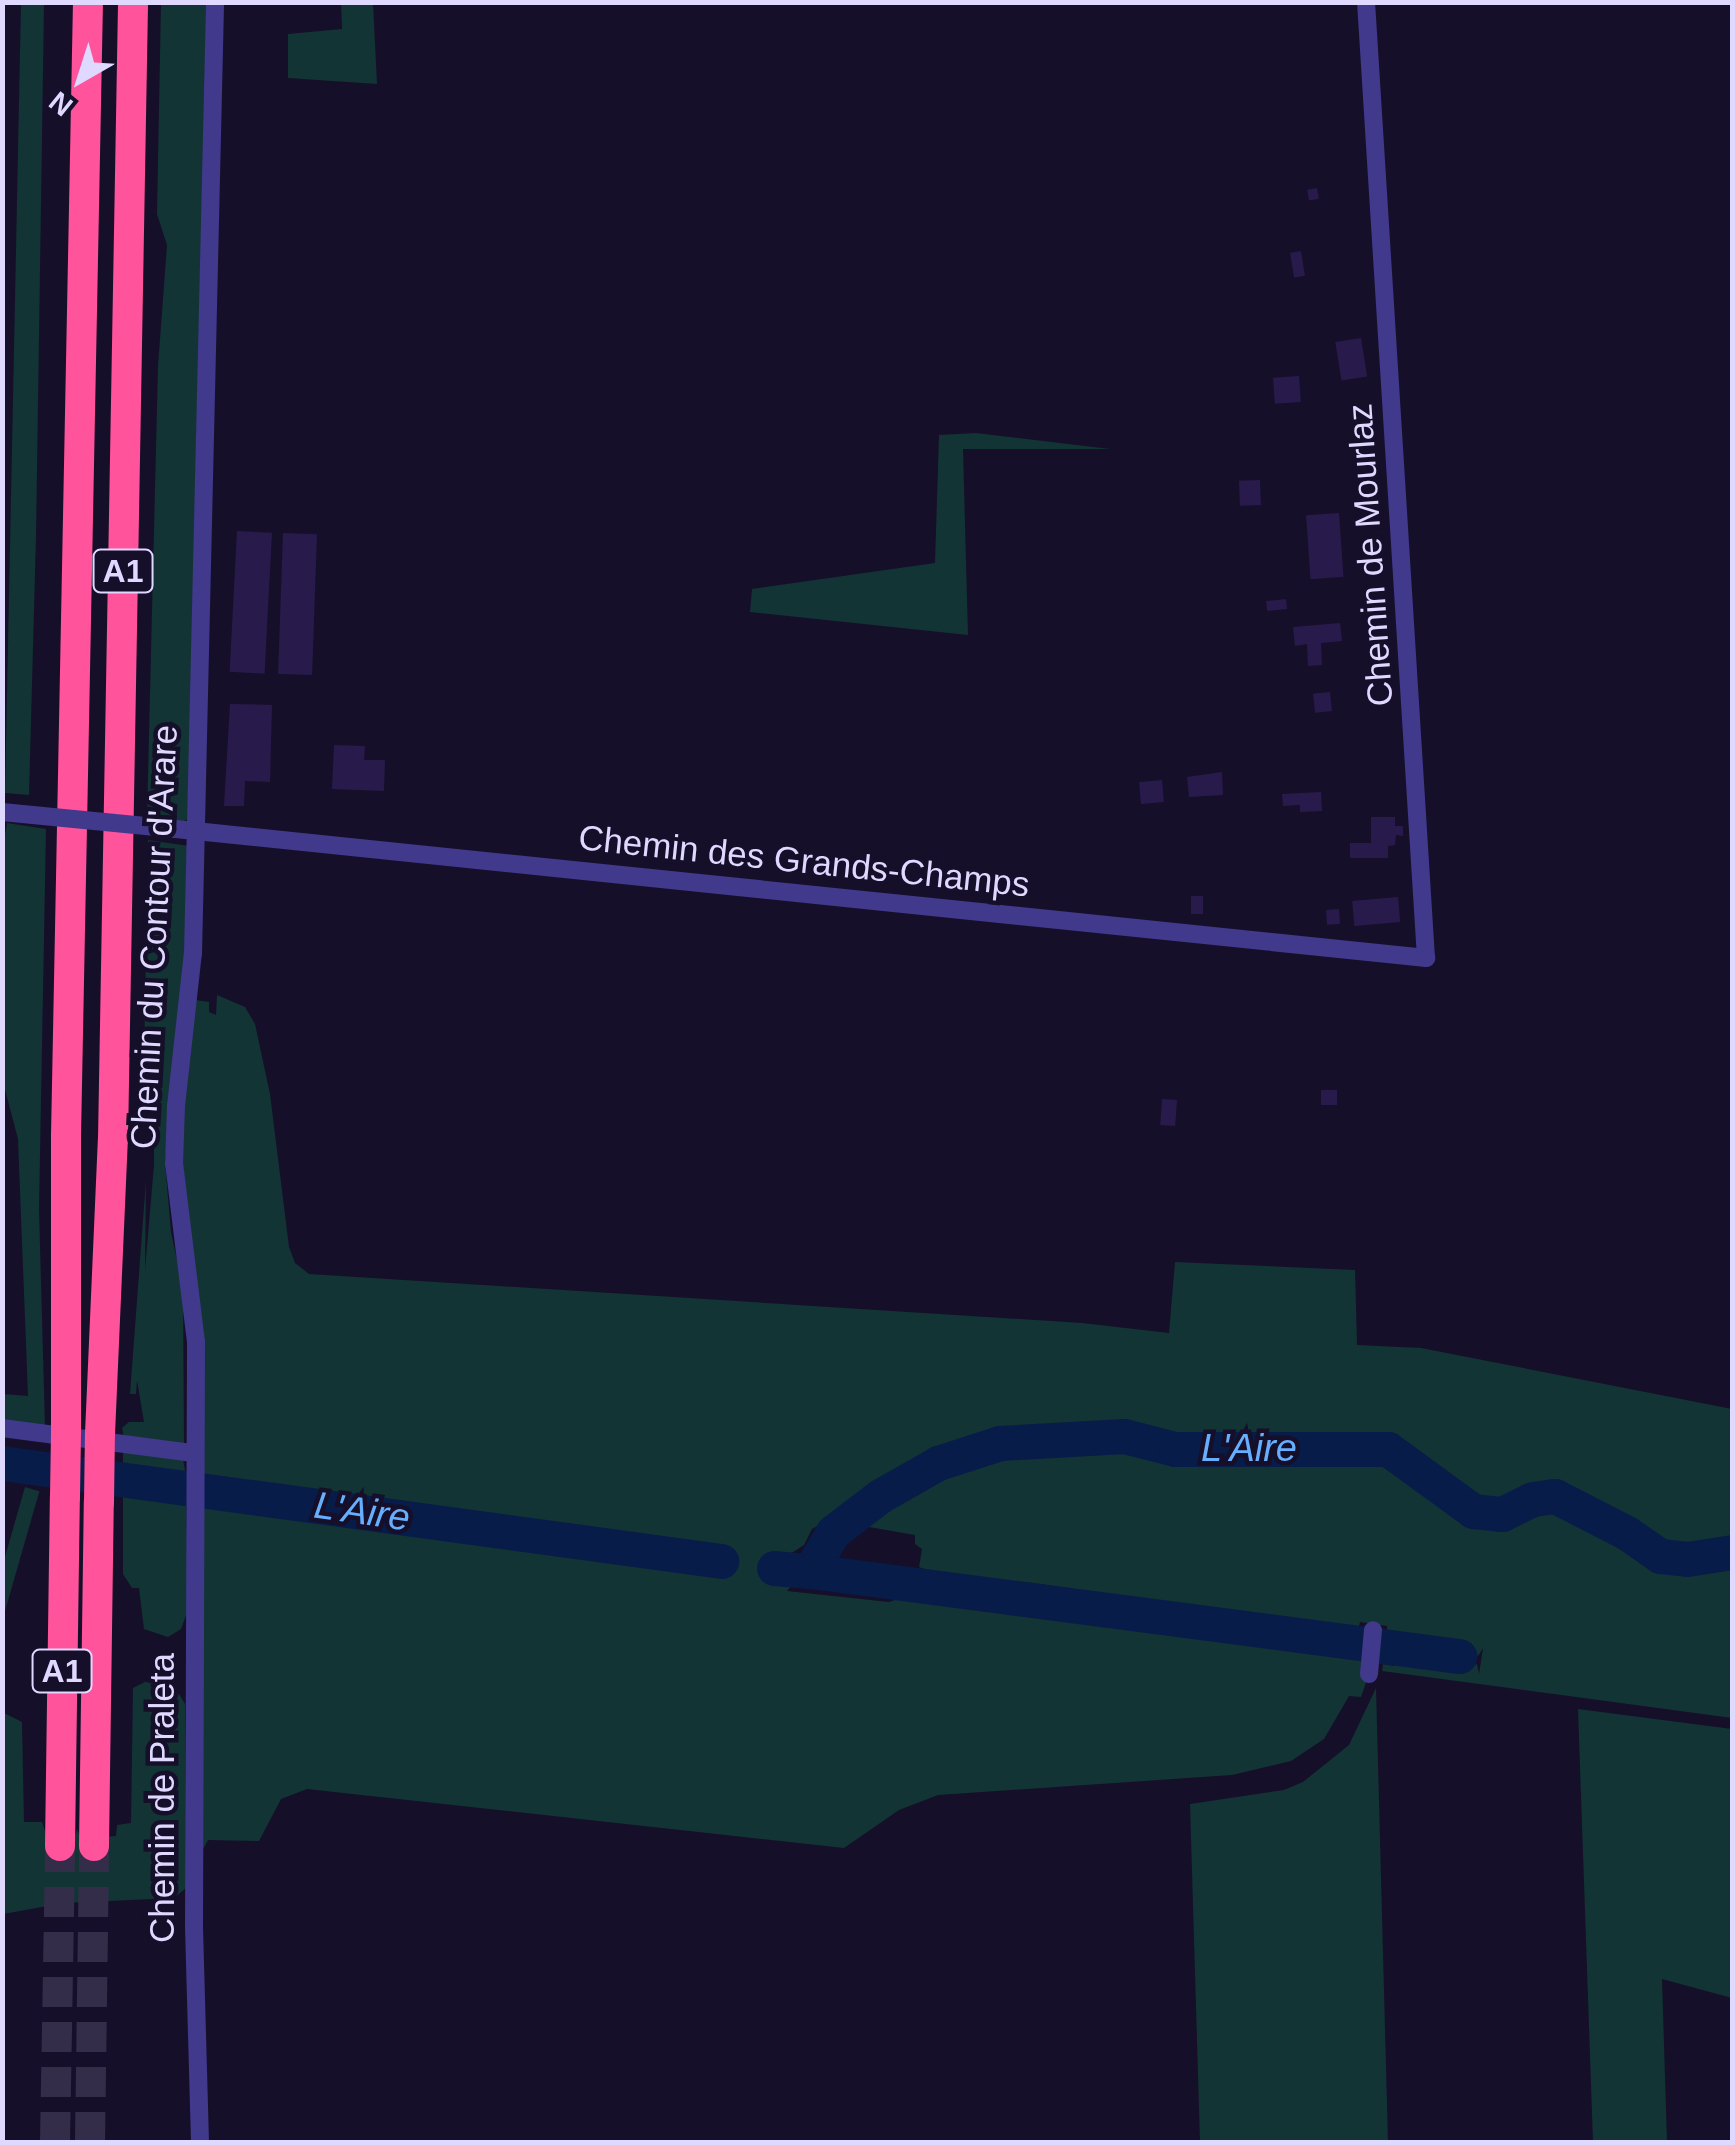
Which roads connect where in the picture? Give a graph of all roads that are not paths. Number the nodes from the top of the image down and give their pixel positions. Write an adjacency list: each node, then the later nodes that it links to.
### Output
1 (88, 2): 12 (highway, A1, bridge)
2 (133, 2): 13 (highway, A1, bridge)
3 (214, 2): 6 (street, Chemin du Contour d'Arare)
4 (1366, 2): 7 (street, Chemin de Mourlaz)
5 (2, 812): 6 (street, Chemin des Grands-Champs, bridge)
6 (197, 832): 7 (street, Chemin des Grands-Champs); 9 (street, Chemin du Contour d'Arare)
7 (1426, 958)
8 (2, 1428): 9 (street)
9 (193, 1458): 14 (street, Chemin de Praleta)
10 (1373, 1630): 11 (street)
11 (1370, 1668)
12 (60, 1846)
13 (94, 1846)
14 (200, 2142)

